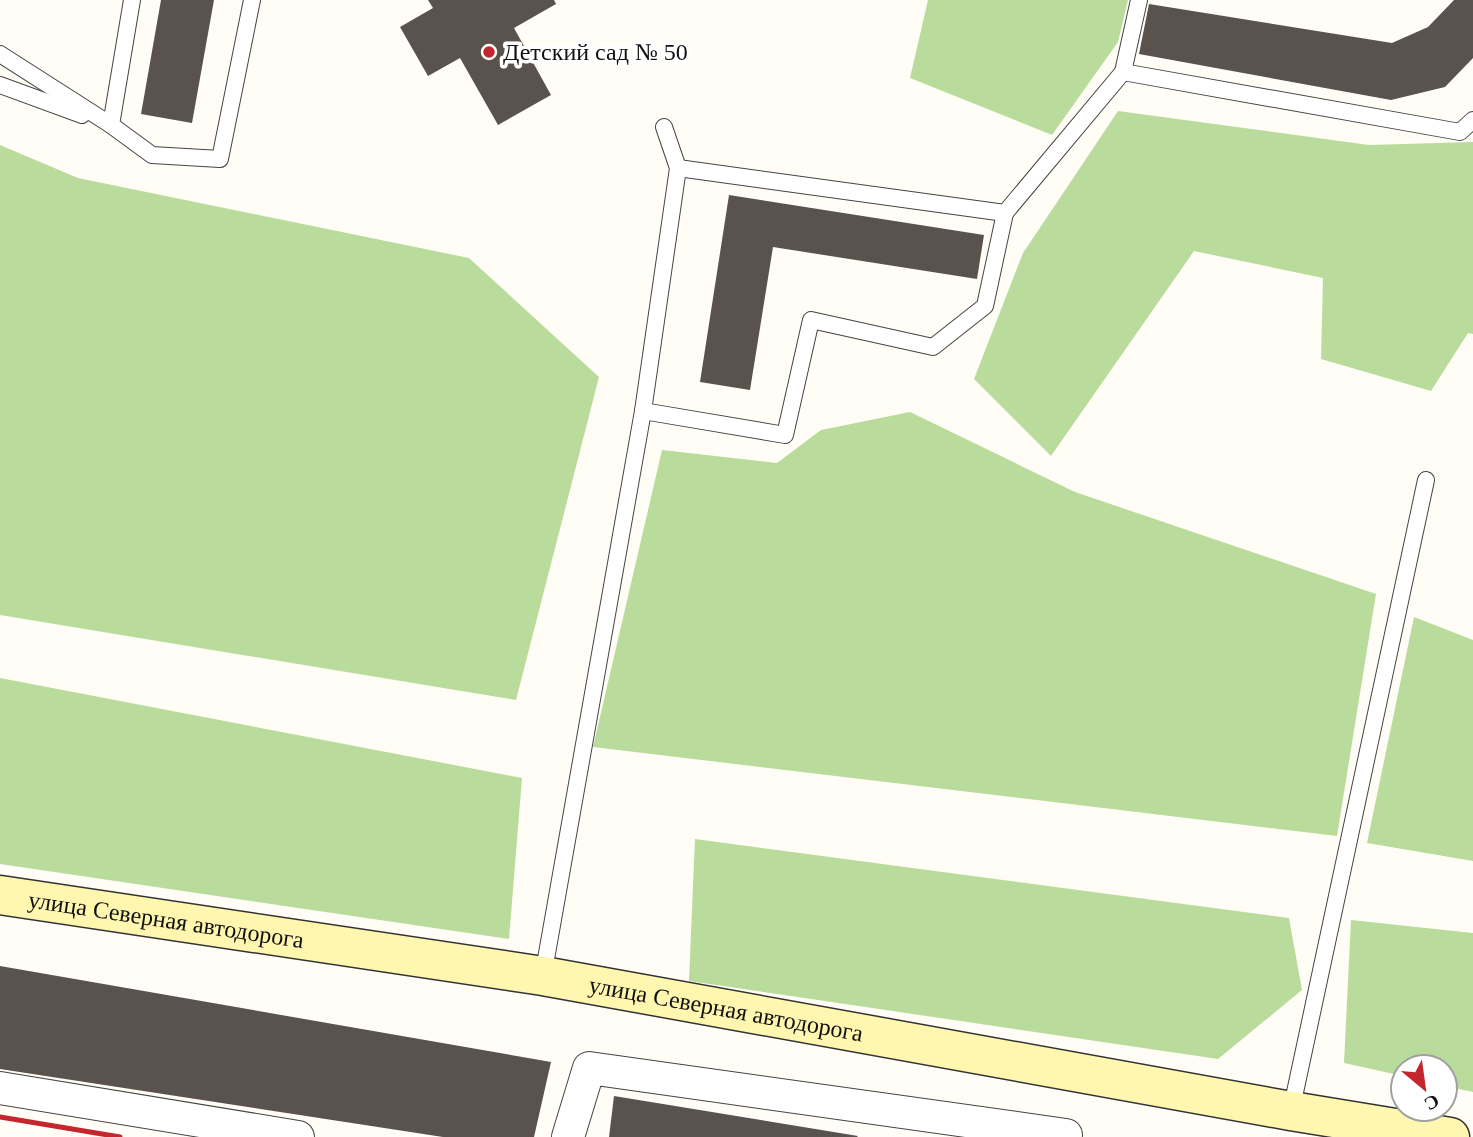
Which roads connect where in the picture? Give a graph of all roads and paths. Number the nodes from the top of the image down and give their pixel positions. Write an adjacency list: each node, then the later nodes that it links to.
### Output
1 (132, 0): 8 (lane)
2 (252, 0): 8 (lane)
3 (1139, 0): 5 (lane)
4 (0, 54): 8 (lane)
5 (1123, 72): 7 (lane); 11 (lane)
6 (0, 85): 8 (lane)
7 (1473, 120)
8 (111, 125)
9 (664, 127): 10 (lane)
10 (678, 168): 11 (lane); 12 (lane)
11 (1005, 213): 12 (lane)
12 (643, 411): 15 (lane)
13 (1426, 480): 17 (lane)
14 (0, 895): 15 (main road, улица Северная автодорога)
15 (543, 976): 17 (main road, улица Северная автодорога)
16 (0, 1088): 19 (street)
17 (1291, 1111): 21 (main road, улица Северная автодорога)
18 (1066, 1135): 20 (street)
19 (298, 1137)
20 (568, 1137)
21 (1450, 1137)

